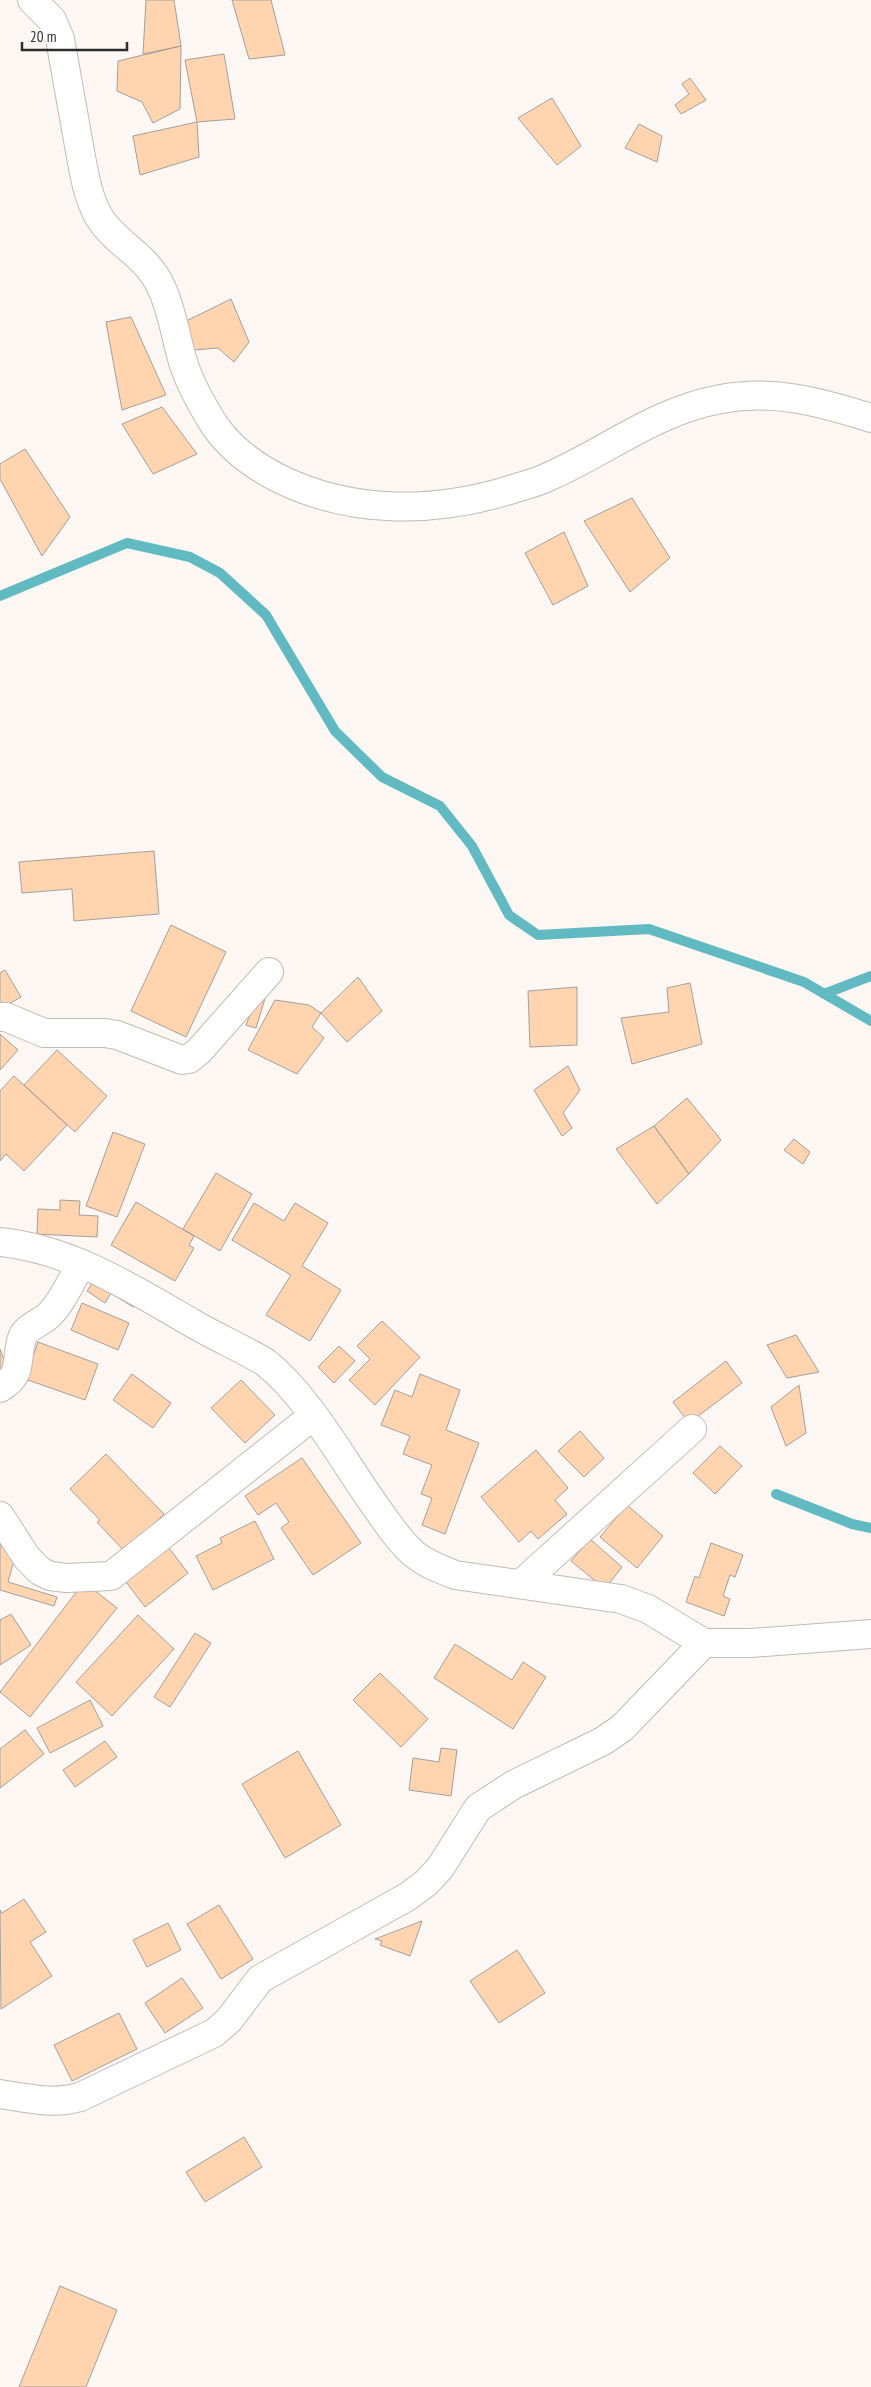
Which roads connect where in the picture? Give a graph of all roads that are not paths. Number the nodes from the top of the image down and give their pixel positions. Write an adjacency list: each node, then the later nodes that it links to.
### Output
1 (32, 0): 2 (street)
2 (871, 418)
3 (269, 972): 4 (street)
4 (0, 1017)
5 (0, 1242): 6 (street)
6 (81, 1264): 7 (street); 8 (street)
7 (0, 1388)
8 (313, 1416): 10 (street); 11 (street)
9 (692, 1429): 11 (street)
10 (0, 1516)
11 (522, 1584): 13 (street)
12 (871, 1634): 13 (street)
13 (704, 1643): 14 (street)
14 (0, 2094)

